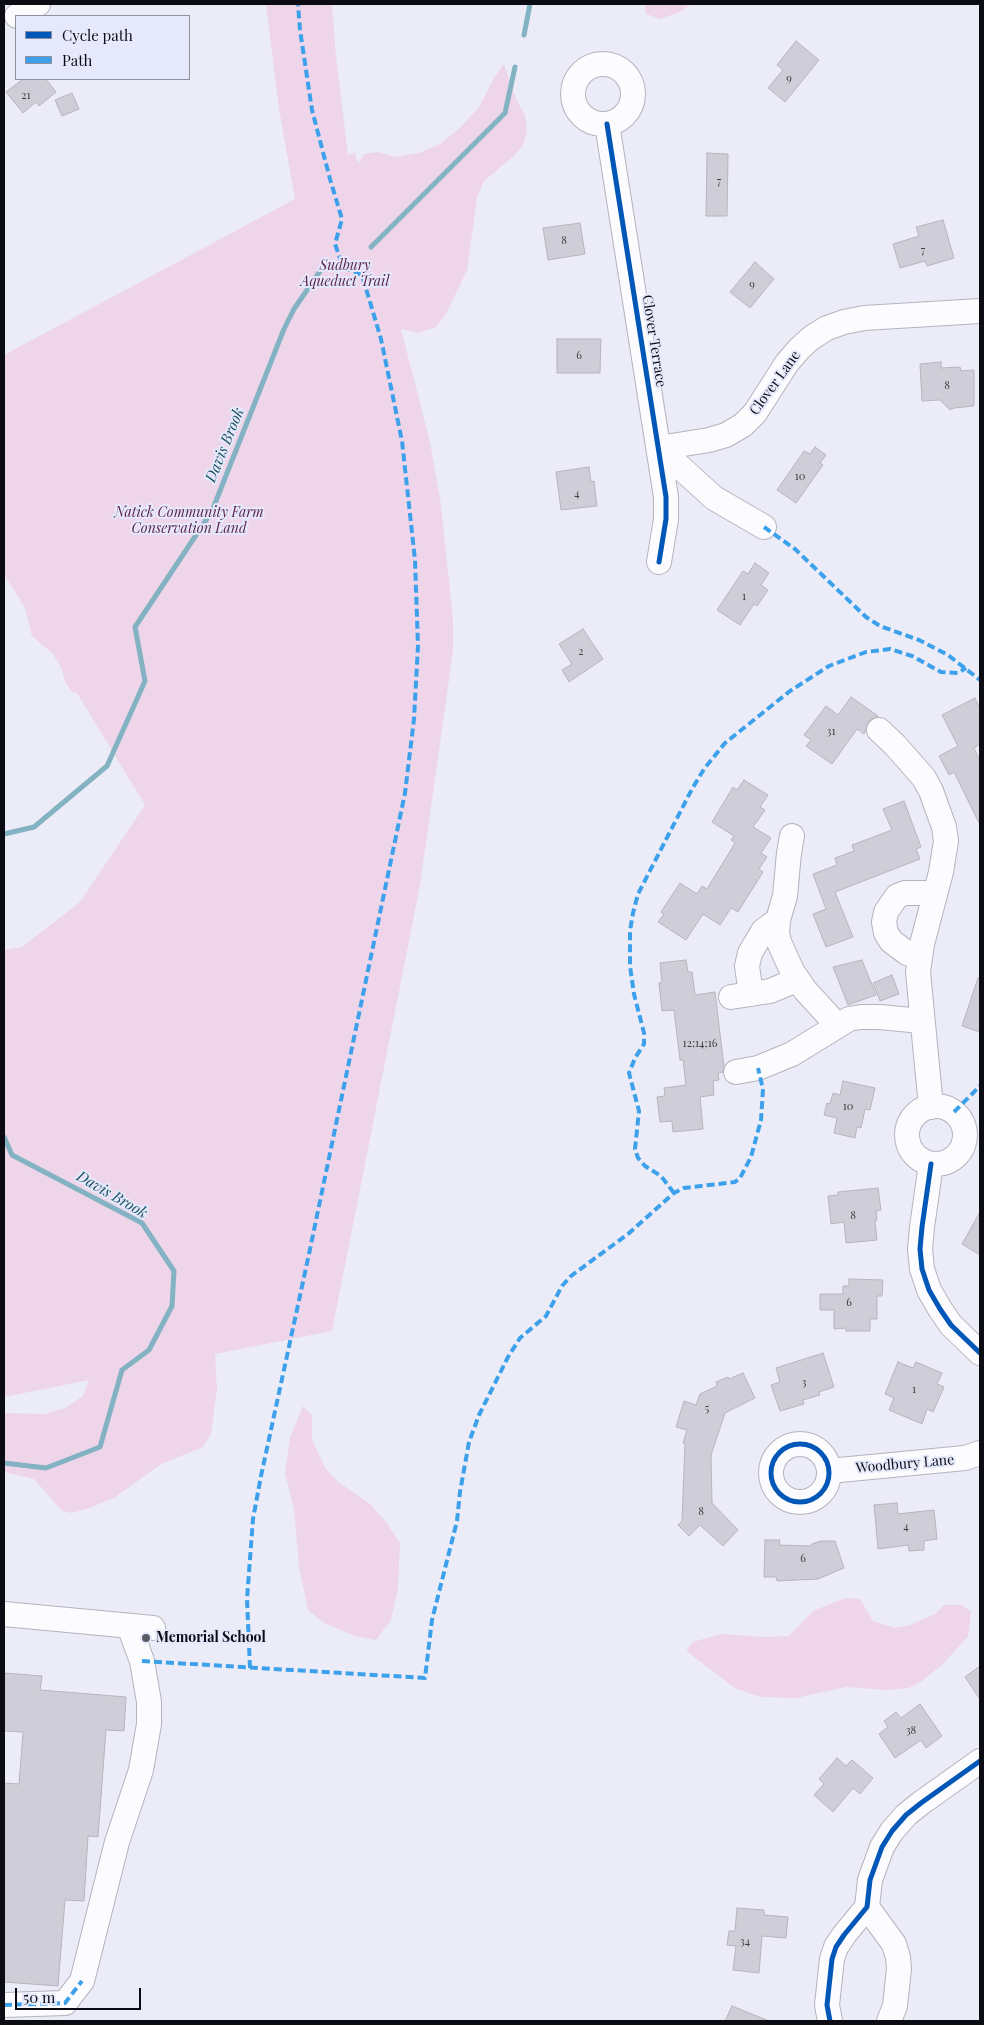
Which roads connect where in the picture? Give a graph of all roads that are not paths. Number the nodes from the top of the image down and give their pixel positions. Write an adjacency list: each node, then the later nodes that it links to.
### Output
1 (38, 4): 2 (street)
2 (15, 15)
3 (607, 124): 5 (street, Clover Terrace)
4 (980, 311): 5 (street, Clover Lane)
5 (659, 448): 6 (street); 7 (street, Clover Terrace)
6 (764, 527)
7 (659, 562)
8 (879, 730): 10 (street)
9 (792, 836): 11 (street)
10 (935, 893): 12 (street); 12 (street)
11 (778, 920): 13 (street); 13 (street)
12 (919, 957): 14 (street)
13 (798, 980): 15 (street)
14 (921, 1020): 15 (street); 17 (street)
15 (837, 1025): 16 (street)
16 (736, 1072)
17 (931, 1107): 18 (street); 18 (street)
18 (931, 1164): 19 (street)
19 (980, 1353)
20 (980, 1454): 21 (street, Woodbury Lane)
21 (829, 1471)
22 (4, 1614): 23 (street)
23 (129, 1626): 24 (street); 27 (street)
24 (153, 1628)
25 (980, 1761): 26 (street)
26 (867, 1907): 28 (street); 29 (street)
27 (4, 2005)
28 (830, 2021)
29 (889, 2021)

